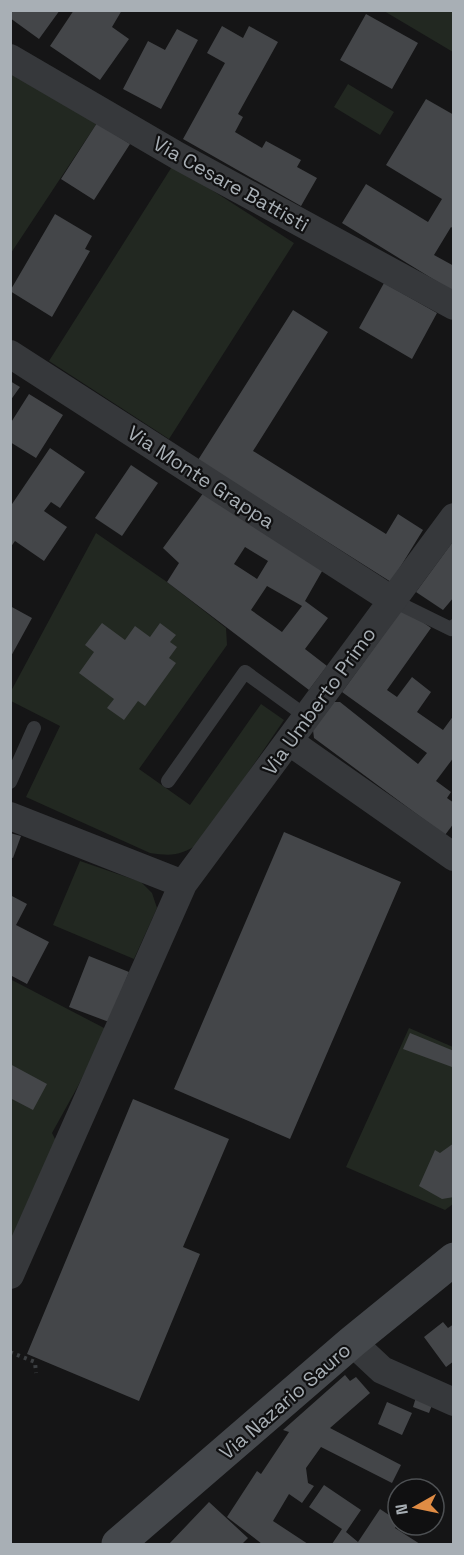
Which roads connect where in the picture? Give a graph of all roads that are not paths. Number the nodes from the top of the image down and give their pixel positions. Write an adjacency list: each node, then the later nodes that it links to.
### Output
1 (10, 58): 2 (street, Via Cesare Battisti)
2 (453, 306)
3 (10, 354): 5 (street, Via Monte Grappa)
4 (453, 517): 5 (street, Via Umberto Primo)
5 (392, 600): 6 (lane); 7 (street, Via Umberto Primo)
6 (453, 626)
7 (307, 717): 9 (street, Via Umberto Primo); 10 (lane)
8 (34, 728): 11 (lane)
9 (290, 742): 13 (street); 14 (street, Via Umberto Primo)
10 (168, 781)
11 (10, 782)
12 (10, 816): 14 (street)
13 (453, 857)
14 (183, 884): 16 (street, Via Umberto Primo)
15 (453, 1259): 17 (main road, Via Nazario Sauro)
16 (10, 1275)
17 (352, 1342): 18 (street); 19 (main road, Via Nazario Sauro)
18 (453, 1402)
19 (118, 1545)

